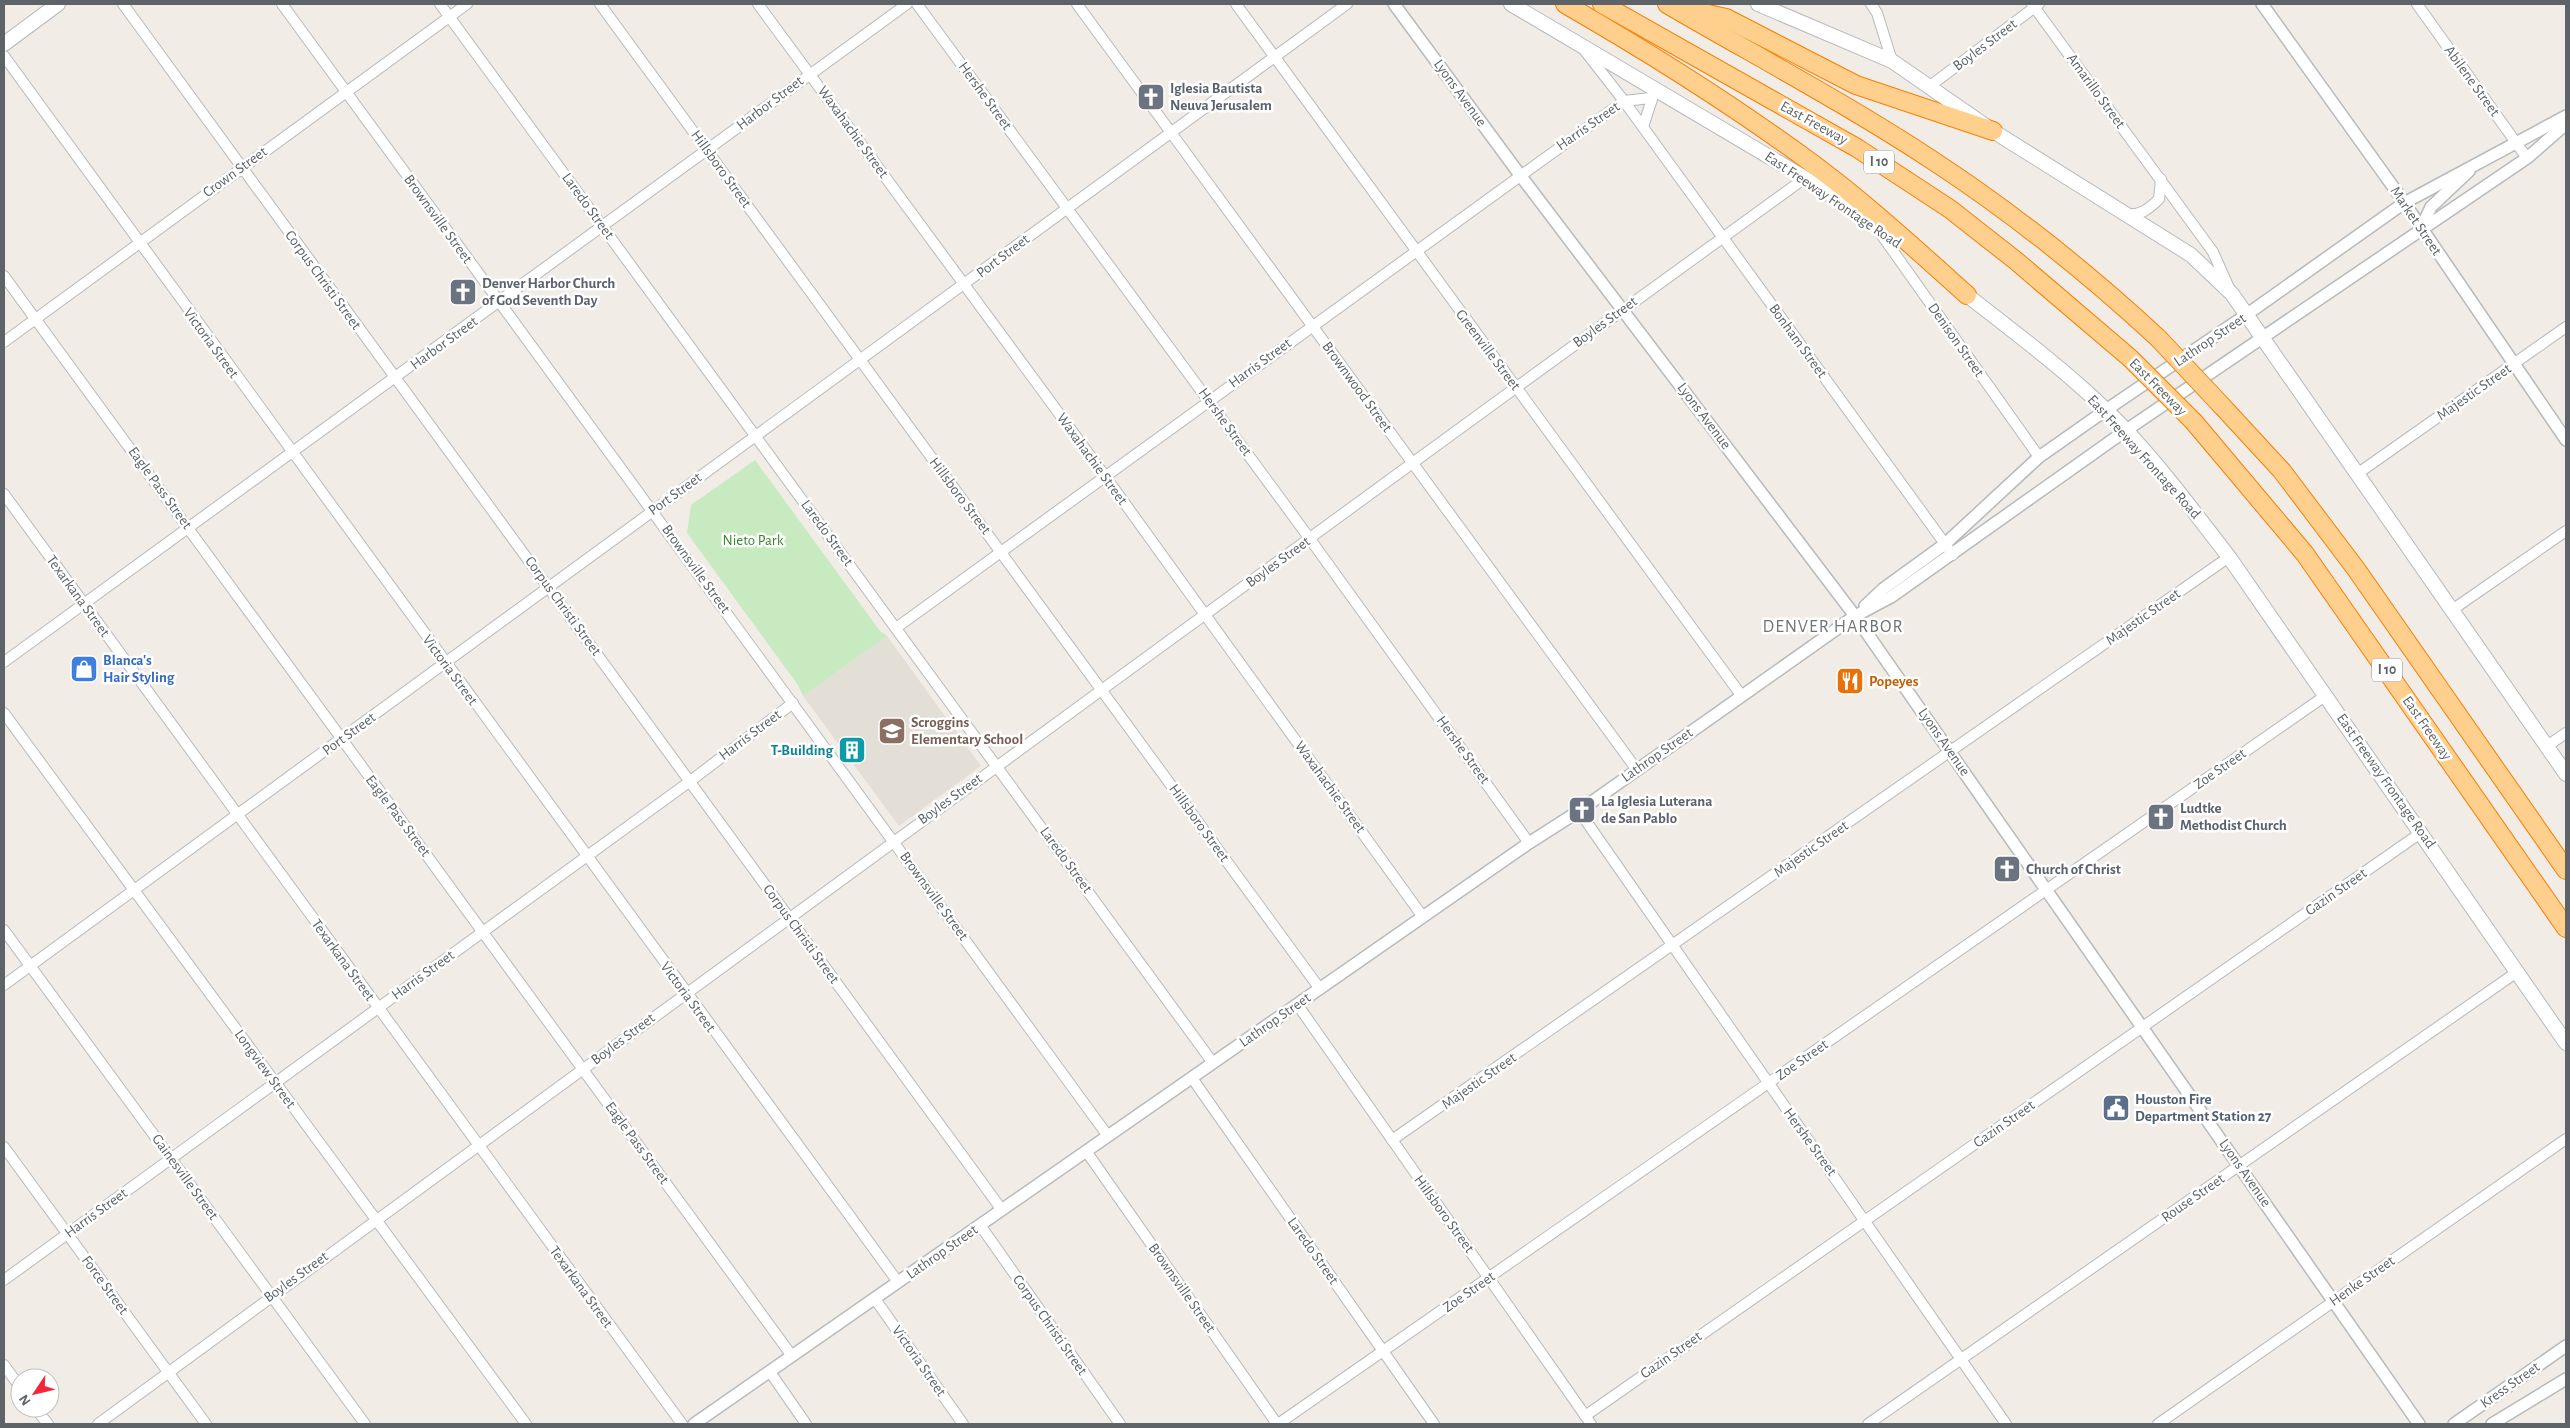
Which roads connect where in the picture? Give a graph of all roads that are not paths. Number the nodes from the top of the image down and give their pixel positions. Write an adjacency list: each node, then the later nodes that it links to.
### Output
1 (58, 4): 25 (main road)
2 (123, 4): 44 (street, Corpus Christi Street)
3 (282, 4): 32 (street, Brownsville Street)
4 (440, 4): 24 (street, Laredo Street)
5 (467, 4): 24 (street, Crown Street)
6 (600, 4): 41 (street, Hillsboro Street)
7 (758, 4): 30 (street, Waxahachie Street)
8 (907, 4): 30 (street, Harbor Street)
9 (917, 4): 49 (street, Hershe Street)
10 (1077, 4): 39 (street, Brownwood Street)
11 (1236, 4): 28 (street, Greenville Street)
12 (1347, 4): 28 (street, Port Street)
13 (1394, 4): 45 (street, Lyons Avenue)
14 (1511, 4): 26 (main road, East Freeway Frontage Road)
15 (1565, 4): 60 (highway)
16 (1602, 4): 124 (highway, East Freeway / I 10, bridge)
17 (1668, 4): 38 (highway); 119 (highway, East Freeway / I 10, bridge)
18 (1758, 4): 23 (main road)
19 (1871, 4): 29 (street)
20 (2262, 4): 48 (street, Market Street)
21 (2417, 4): 40 (street, Abilene Street)
22 (2035, 5): 31 (street, Boyles Street); 47 (street, Amarillo Street)
23 (1773, 7): 29 (main road)
24 (450, 16): 32 (street, Crown Street); 52 (street, Laredo Street)
25 (4, 44)
26 (1580, 44): 33 (main road, East Freeway Frontage Road); 34 (street, Bonham Street)
27 (4, 56): 55 (street, Victoria Street)
28 (1274, 56): 39 (street, Port Street); 56 (street, Greenville Street)
29 (1892, 61): 31 (main road)
30 (810, 74): 41 (street, Harbor Street); 58 (street, Waxahachie Street)
31 (1930, 86): 38 (main road)
32 (345, 91): 44 (street, Crown Street); 61 (street, Brownsville Street)
33 (1654, 94): 34 (street); 37 (street); 46 (main road, East Freeway Frontage Road)
34 (1624, 101): 37 (street, Bonham Street); 45 (street, Harris Street)
35 (2566, 116): 40 (street, Lathrop Street)
36 (2566, 124): 42 (street, Lathrop Street)
37 (1644, 128): 54 (street, Bonham Street)
38 (1993, 131): 50 (main road)
39 (1171, 132): 49 (street, Port Street); 65 (street, Brownwood Street)
40 (2515, 142): 42 (street, Abilene Street); 43 (street, Lathrop Street)
41 (708, 151): 52 (street, Harbor Street); 69 (street, Hillsboro Street)
42 (2527, 158): 53 (street, Lathrop Street)
43 (2482, 160): 48 (street, Lathrop Street); 53 (street)
44 (241, 168): 55 (street, Crown Street); 71 (street, Corpus Christi Street)
45 (1520, 175): 56 (street, Harris Street); 62 (street, Lyons Avenue)
46 (1805, 178): 51 (main road, East Freeway Frontage Road); 54 (street, Boyles Street)
47 (2161, 179): 50 (street); 59 (street, Amarillo Street)
48 (2404, 203): 53 (street, Market Street); 63 (street, Lathrop Street)
49 (1067, 208): 58 (street, Port Street); 73 (street, Hershe Street)
50 (2125, 214): 59 (main road)
51 (1873, 223): 60 (main road, East Freeway Frontage Road); 79 (street, Denison Street)
52 (603, 226): 61 (street, Harbor Street); 76 (street, Laredo Street)
53 (2421, 228): 67 (street, Lathrop Street); 70 (street, Market Street)
54 (1722, 237): 62 (street, Boyles Street); 88 (street, Bonham Street)
55 (138, 243): 64 (street, Crown Street); 78 (street, Victoria Street)
56 (1415, 251): 65 (street, Harris Street); 72 (street, Greenville Street)
57 (4, 276): 64 (street, Eagle Pass Street)
58 (964, 284): 69 (street, Port Street); 82 (street, Waxahachie Street)
59 (2232, 294): 63 (main road)
60 (1967, 295): 74 (main road, East Freeway Frontage Road)
61 (499, 302): 71 (street, Harbor Street); 84 (street, Brownsville Street)
62 (1623, 309): 72 (street, Boyles Street); 96 (street, Lyons Avenue)
63 (2246, 315): 67 (main road); 74 (street, Lathrop Street)
64 (35, 319): 68 (street, Crown Street); 85 (street, Eagle Pass Street)
65 (1313, 326): 73 (street, Harris Street); 80 (street, Brownwood Street)
66 (2566, 327): 70 (street, Majestic Street)
67 (2262, 340): 75 (street, Lathrop Street); 81 (main road)
68 (4, 342)
69 (860, 360): 76 (street, Port Street); 89 (street, Hillsboro Street)
70 (2514, 364): 77 (street, Market Street); 81 (street, Majestic Street)
71 (395, 378): 78 (street, Harbor Street); 92 (street, Corpus Christi Street)
72 (1516, 387): 80 (street, Boyles Street); 101 (street, Greenville Street)
73 (1209, 400): 82 (street, Harris Street); 87 (street, Hershe Street)
74 (2106, 410): 75 (main road, East Freeway Frontage Road); 79 (street, Lathrop Street)
75 (2125, 431): 90 (street, Lathrop Street); 91 (main road, East Freeway Frontage Road)
76 (755, 435): 84 (street, Port Street); 97 (street, Laredo Street)
77 (2566, 440)
78 (291, 452): 85 (street, Harbor Street); 99 (street, Victoria Street)
79 (2040, 456): 88 (street, Lathrop Street)
80 (1412, 463): 87 (street, Boyles Street); 110 (street, Brownwood Street)
81 (2357, 474): 94 (main road)
82 (1105, 476): 89 (street, Harris Street); 95 (street, Waxahachie Street)
83 (4, 494): 93 (street, Texarkana Street)
84 (652, 510): 92 (street, Port Street); 103 (street, Brownsville Street)
85 (189, 528): 93 (street, Harbor Street); 106 (street, Eagle Pass Street)
86 (2566, 531): 94 (street)
87 (1310, 538): 95 (street, Boyles Street); 117 (street, Hershe Street)
88 (1945, 544): 90 (street, Bonham Street); 96 (street, Lathrop Street)
89 (1002, 551): 97 (street, Harris Street); 100 (street, Hillsboro Street)
90 (1953, 555): 96 (street, Lathrop Street)
91 (2229, 557): 102 (main road, East Freeway Frontage Road); 108 (street, Majestic Street)
92 (549, 586): 99 (street, Port Street); 112 (street, Corpus Christi Street)
93 (84, 605): 98 (street, Harbor Street); 114 (street, Texarkana Street)
94 (2452, 610): 107 (main road)
95 (1205, 614): 100 (street, Boyles Street); 123 (street, Waxahachie Street)
96 (1855, 616): 101 (street, Lathrop Street); 108 (street, Lyons Avenue)
97 (896, 628): 109 (street, Laredo Street)
98 (4, 662)
99 (445, 664): 106 (street, Port Street); 118 (street, Victoria Street)
100 (1102, 690): 109 (street, Boyles Street); 131 (street, Hillsboro Street)
101 (1741, 696): 110 (street, Lathrop Street)
102 (2325, 696): 115 (main road, East Freeway Frontage Road); 120 (street, Zoe Street)
103 (793, 703): 112 (street, Harris Street); 116 (street, Brownsville Street)
104 (4, 713): 121 (street, Longview Street)
105 (2566, 733): 107 (street)
106 (341, 739): 114 (street, Port Street); 126 (street, Eagle Pass Street)
107 (2547, 746): 111 (main road)
108 (1951, 752): 120 (street, Lyons Avenue); 127 (street, Majestic Street)
109 (997, 766): 116 (street, Boyles Street); 137 (street, Laredo Street)
110 (1637, 770): 113 (street, Lathrop Street)
111 (2566, 774)
112 (689, 782): 118 (street, Harris Street); 122 (street, Corpus Christi Street)
113 (1579, 811): 117 (street, Lathrop Street); 127 (street, Hershe Street)
114 (238, 814): 121 (street, Port Street); 134 (street, Texarkana Street)
115 (2422, 832): 129 (main road, East Freeway Frontage Road); 135 (street, Gazin Street)
116 (894, 840): 122 (street, Boyles Street); 142 (street, Brownsville Street)
117 (1529, 843): 123 (street, Lathrop Street)
118 (587, 856): 126 (street, Harris Street); 132 (street, Victoria Street)
119 (2566, 870)
120 (2046, 890): 135 (street, Lyons Avenue); 141 (street, Zoe Street)
121 (135, 891): 128 (street, Port Street); 140 (street, Longview Street)
122 (788, 917): 132 (street, Boyles Street); 150 (street, Corpus Christi Street)
123 (1423, 917): 131 (street, Lathrop Street)
124 (2566, 928)
125 (4, 930): 128 (street, Gainesville Street)
126 (483, 931): 134 (street, Harris Street); 138 (street, Eagle Pass Street)
127 (1673, 947): 141 (street, Hershe Street); 144 (street, Majestic Street)
128 (30, 966): 130 (street, Port Street); 148 (street, Gainesville Street)
129 (2517, 972): 136 (main road, East Freeway Frontage Road); 149 (street, Rouse Street)
130 (4, 985)
131 (1320, 989): 133 (street, Lathrop Street)
132 (685, 993): 138 (street, Boyles Street); 157 (street, Victoria Street)
133 (1297, 1004): 137 (street, Lathrop Street); 144 (street, Hillsboro Street)
134 (378, 1008): 140 (street, Harris Street); 145 (street, Texarkana Street)
135 (2143, 1027): 149 (street, Lyons Avenue); 152 (street, Gazin Street)
136 (2566, 1043)
137 (1213, 1063): 139 (street, Lathrop Street)
138 (583, 1068): 145 (street, Boyles Street); 163 (street, Eagle Pass Street)
139 (1192, 1078): 142 (street, Lathrop Street); 162 (street, Laredo Street)
140 (276, 1084): 148 (street, Harris Street); 151 (street, Longview Street)
141 (1768, 1084): 152 (street, Hershe Street); 155 (street, Zoe Street)
142 (1108, 1136): 147 (street, Lathrop Street)
143 (2566, 1139): 160 (street, Henke Street)
144 (1392, 1140): 155 (street, Hillsboro Street)
145 (478, 1146): 151 (street, Boyles Street); 173 (street, Texarkana Street)
146 (4, 1147): 154 (street, Force Street)
147 (1086, 1151): 150 (street, Lathrop Street); 178 (street, Brownsville Street)
148 (171, 1159): 154 (street, Harris Street); 158 (street, Gainesville Street)
149 (2240, 1165): 160 (street, Lyons Avenue); 164 (street, Rouse Street)
150 (1002, 1210): 153 (street, Lathrop Street)
151 (374, 1219): 158 (street, Boyles Street); 172 (street, Longview Street)
152 (1866, 1220): 164 (street, Hershe Street); 168 (street, Gazin Street)
153 (980, 1225): 157 (street, Lathrop Street); 177 (street, Corpus Christi Street)
154 (68, 1234): 156 (street, Harris Street); 165 (street, Force Street)
155 (1490, 1277): 162 (street, Zoe Street); 168 (street, Hillsboro Street)
156 (4, 1280)
157 (898, 1282): 159 (street, Lathrop Street)
158 (271, 1295): 165 (street, Boyles Street); 171 (street, Gainesville Street)
159 (875, 1298): 163 (street, Lathrop Street); 176 (street, Victoria Street)
160 (2334, 1301): 182 (street, Henke Street); 183 (street, Lyons Avenue)
161 (2566, 1346): 184 (street, Kress Street)
162 (1383, 1351): 178 (street, Zoe Street); 179 (street, Laredo Street)
163 (792, 1356): 166 (street, Lathrop Street)
164 (1961, 1360): 180 (street, Rouse Street); 181 (street, Hershe Street)
165 (168, 1372): 169 (street, Boyles Street); 170 (street, Force Street)
166 (770, 1372): 174 (street, Lathrop Street); 175 (street)
167 (2566, 1379): 185 (street, Kress Street)
168 (1588, 1420)
169 (98, 1424)
170 (206, 1424)
171 (365, 1424)
172 (526, 1424)
173 (682, 1424)
174 (694, 1424)
175 (806, 1424)
176 (963, 1424)
177 (1120, 1424)
178 (1278, 1424)
179 (1434, 1424)
180 (1868, 1424)
181 (2006, 1424)
182 (2158, 1424)
183 (2419, 1424)
184 (2454, 1424)
185 (2492, 1424)

